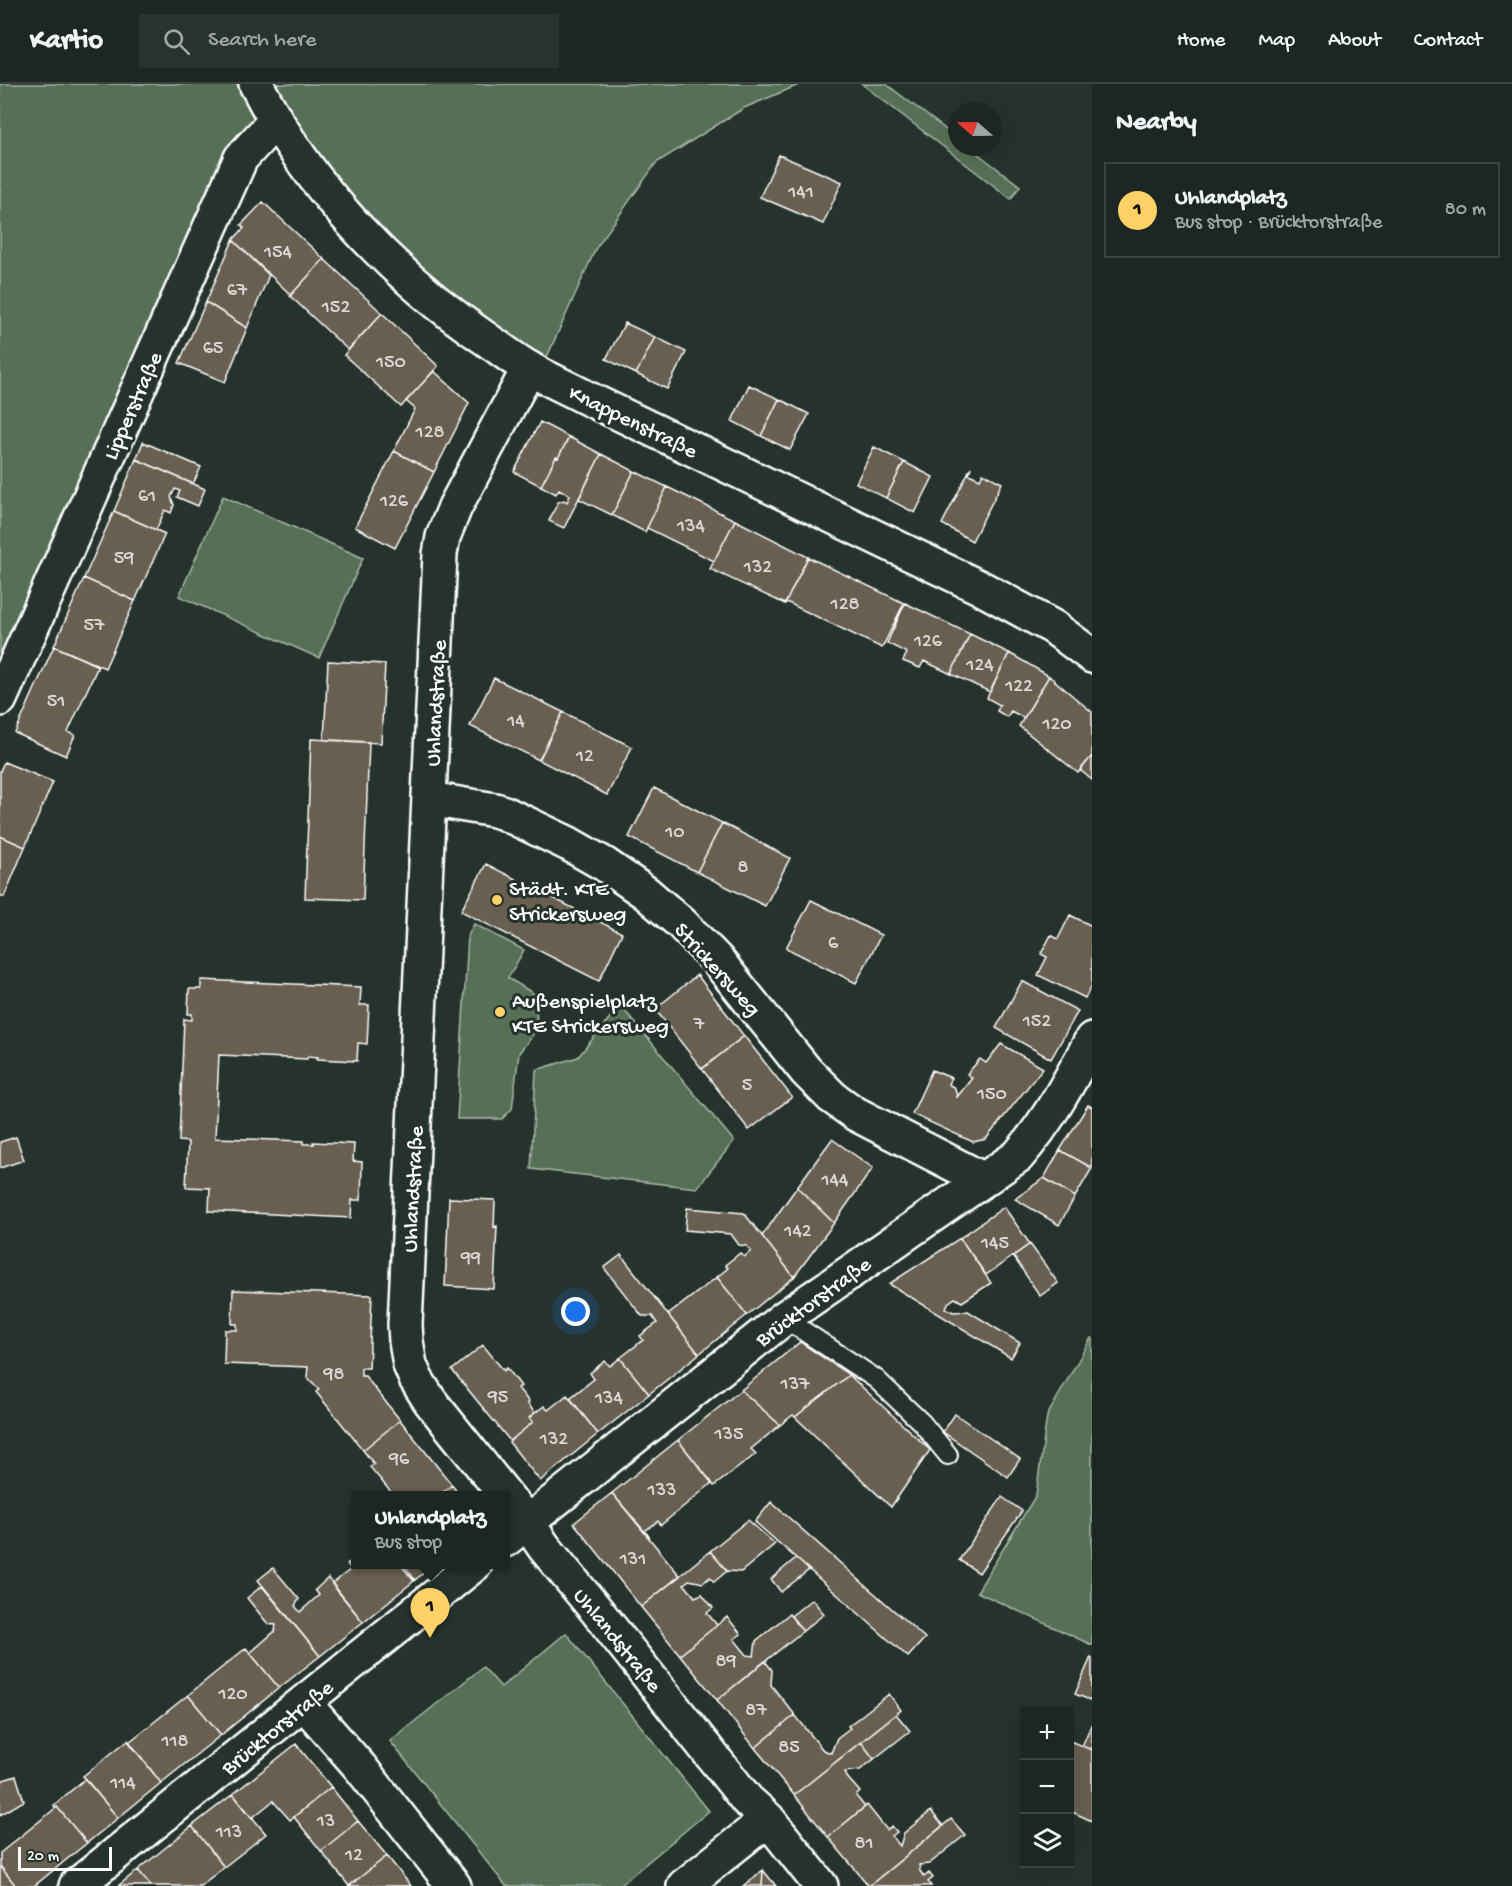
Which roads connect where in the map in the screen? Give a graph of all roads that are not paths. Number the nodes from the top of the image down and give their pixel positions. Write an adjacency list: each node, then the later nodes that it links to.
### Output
1 (256, 84): 2 (street, Knappenstraße)
2 (276, 120): 3 (street, Knappenstraße); 5 (street, Lipperstraße)
3 (529, 368): 4 (street, Knappenstraße); 6 (street, Uhlandstraße)
4 (1092, 656)
5 (0, 699)
6 (429, 799): 9 (street, Strickersweg); 12 (street, Uhlandstraße)
7 (1092, 1039): 8 (street, Brücktorstraße)
8 (1084, 1073): 9 (street, Brücktorstraße)
9 (984, 1180): 10 (street, Brücktorstraße)
10 (784, 1318): 11 (lane); 13 (street, Brücktorstraße)
11 (948, 1455)
12 (489, 1491)
13 (516, 1531): 16 (street, Uhlandstraße)
14 (469, 1569): 15 (street, Brücktorstraße)
15 (304, 1702): 17 (street, Brücktorstraße); 18 (street)
16 (768, 1819): 19 (street); 20 (street, Uhlandstraße)
17 (76, 1886)
18 (454, 1886)
19 (684, 1886)
20 (822, 1886)

